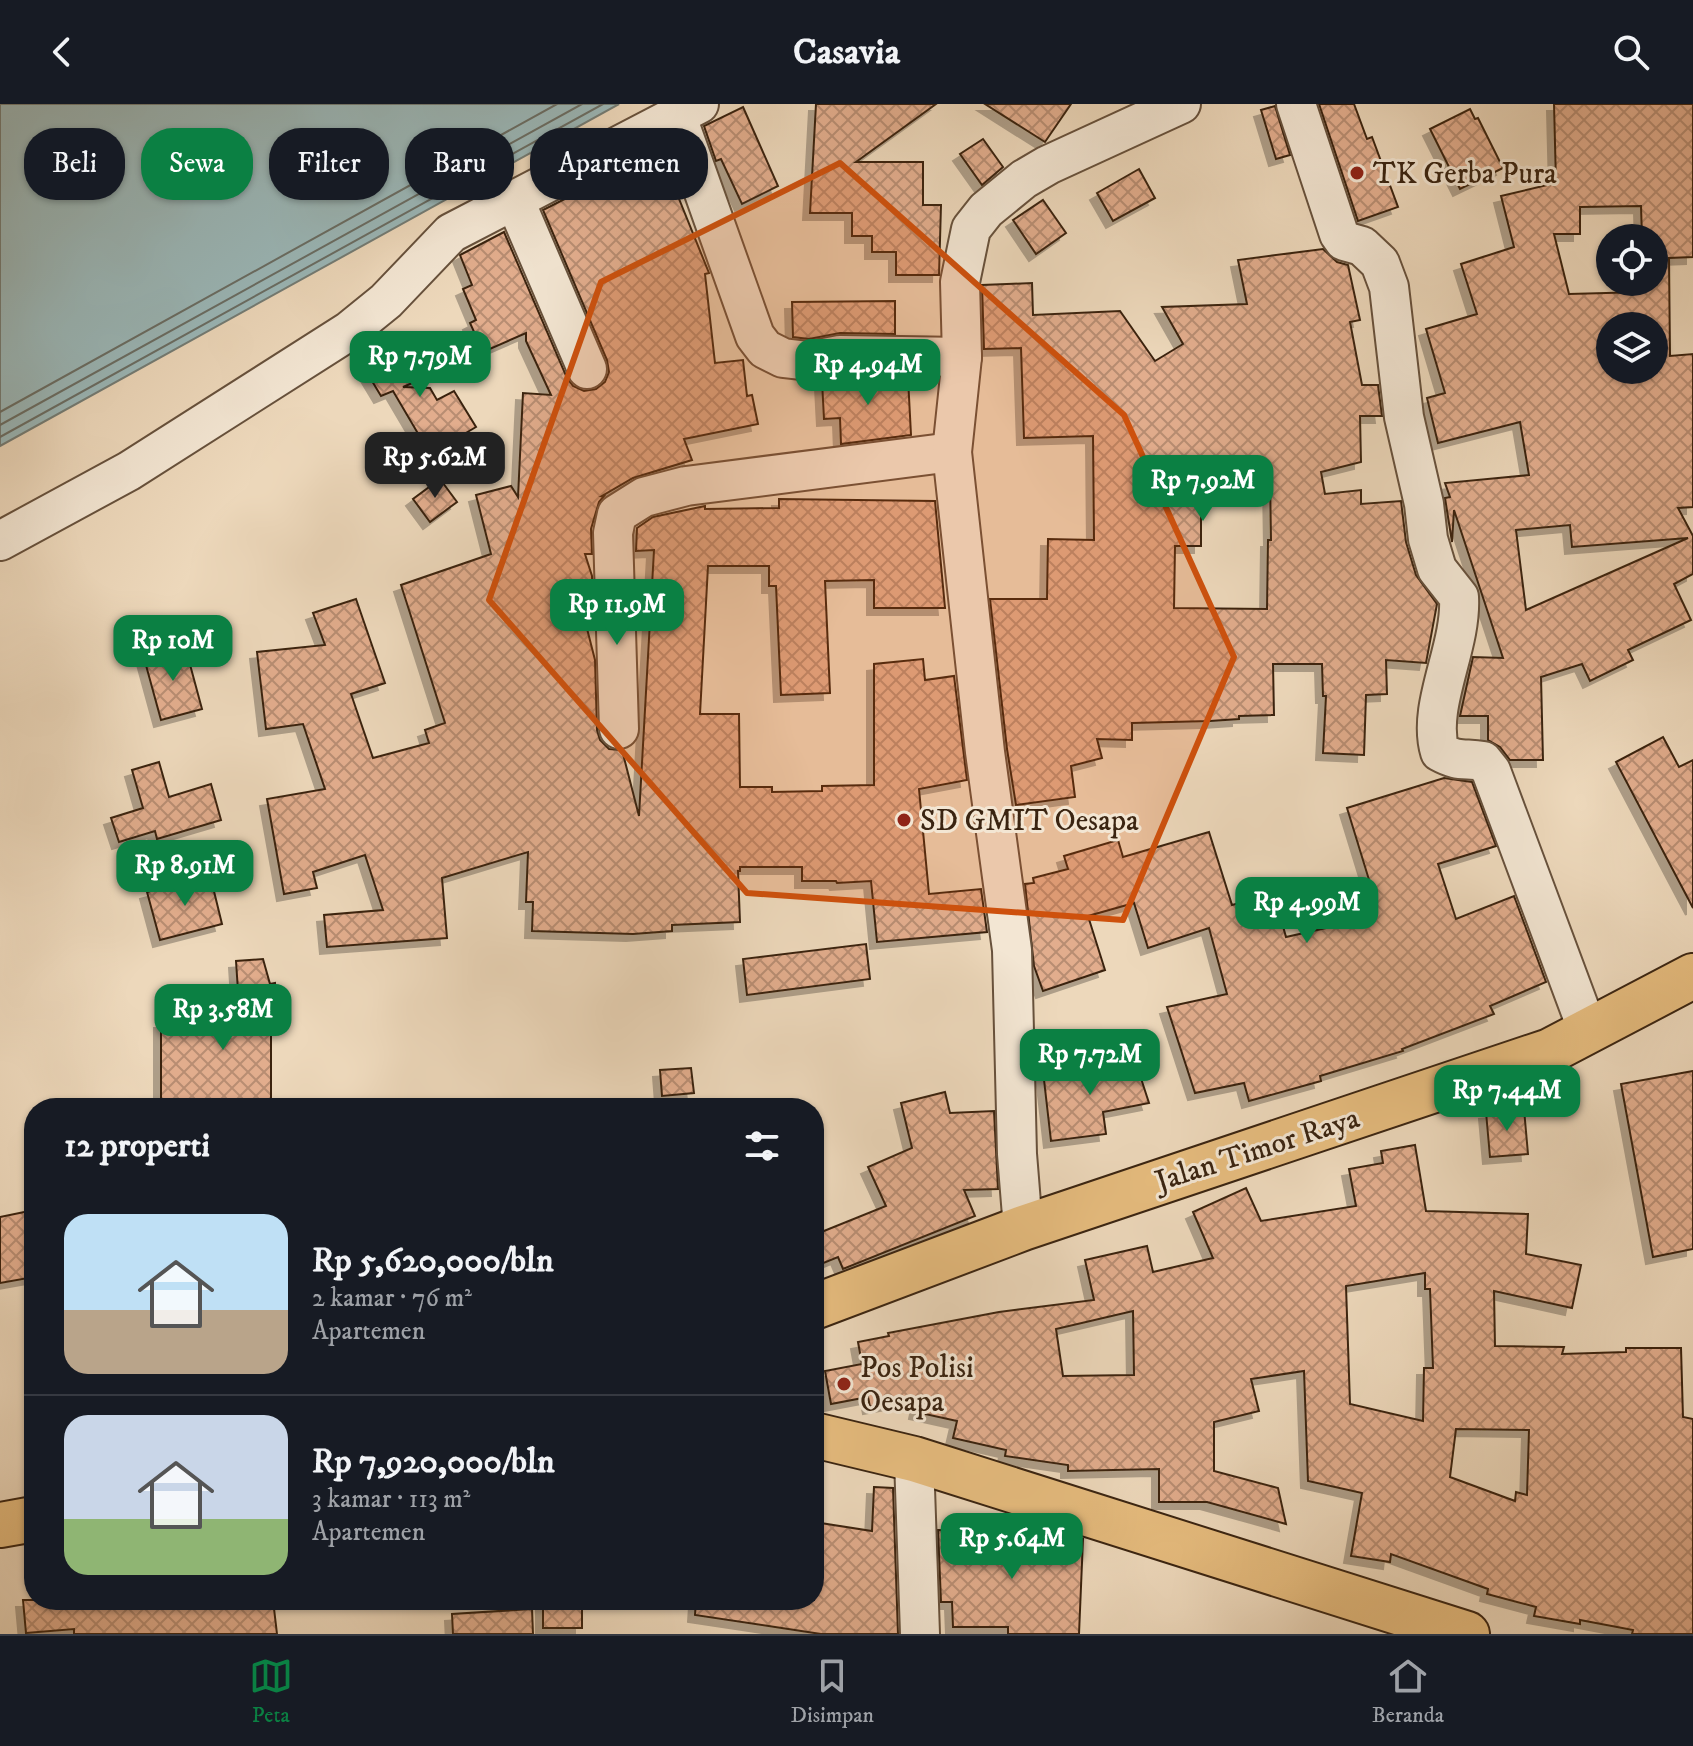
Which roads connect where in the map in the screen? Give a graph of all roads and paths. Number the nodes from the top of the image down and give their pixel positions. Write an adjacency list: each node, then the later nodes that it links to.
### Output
1 (1181, 104): 4 (street)
2 (1296, 104): 12 (street)
3 (688, 109): 5 (street); 6 (street)
4 (1144, 112): 6 (street)
5 (515, 201): 7 (street); 9 (street)
6 (962, 357): 8 (street)
7 (587, 369)
8 (952, 452): 10 (street); 13 (street)
9 (0, 541)
10 (619, 729)
11 (1693, 976): 12 (main road, Jalan Timor Raya)
12 (1588, 1031): 13 (main road, Jalan Timor Raya)
13 (1023, 1228): 14 (main road, Jalan Timor Raya)
14 (824, 1303)
15 (824, 1437): 16 (main road)
16 (914, 1459): 19 (street); 20 (main road)
17 (24, 1521): 18 (main road)
18 (0, 1525)
19 (920, 1634)
20 (1467, 1634)

